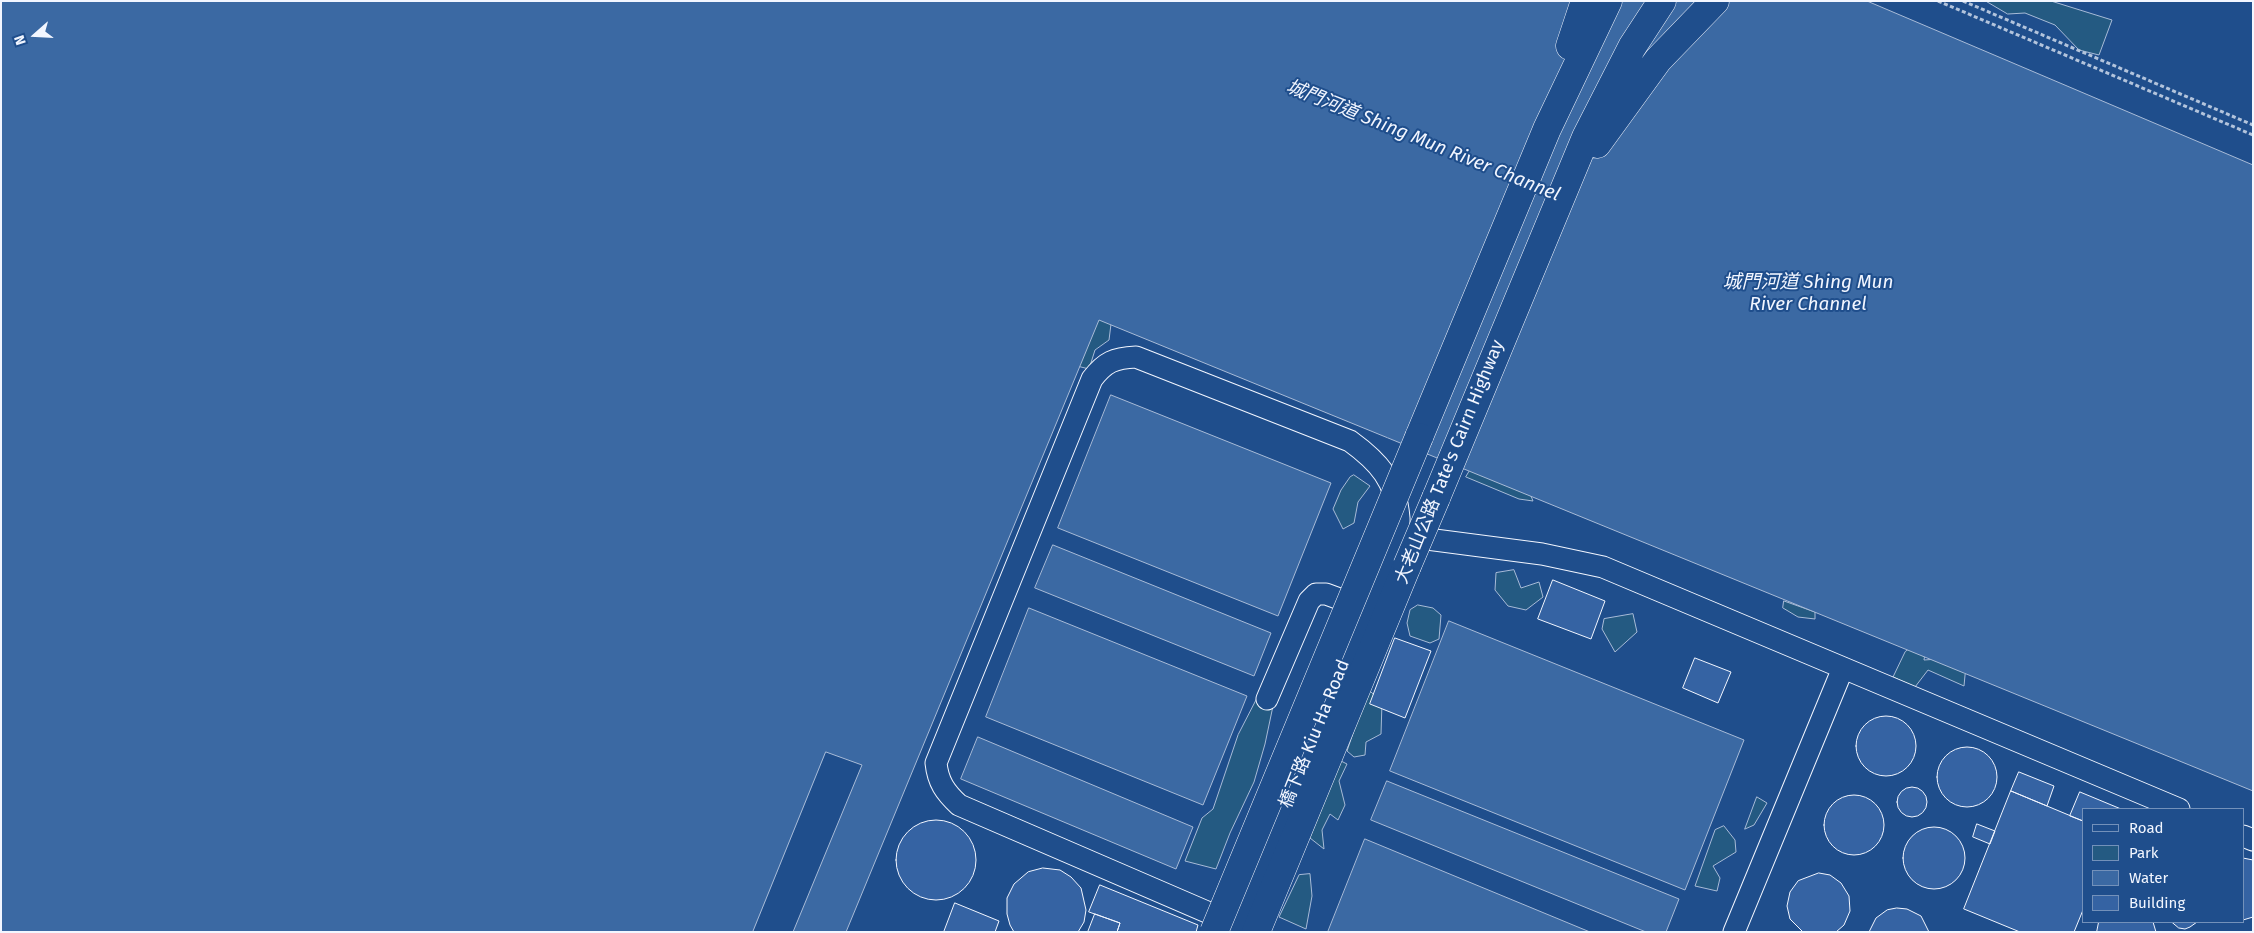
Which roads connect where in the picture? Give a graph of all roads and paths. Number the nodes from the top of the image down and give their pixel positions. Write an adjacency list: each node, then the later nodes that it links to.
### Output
1 (1585, 1): 8 (highway)
2 (1608, 1): 8 (highway, 大老山公路 Tate's Cairn Highway)
3 (1662, 1): 10 (highway, 大老山公路 Tate's Cairn Highway)
4 (1715, 1): 10 (highway)
5 (1938, 1): 9 (path)
6 (1963, 1): 7 (path)
7 (2253, 125)
8 (1547, 129): 16 (highway, 大老山公路 Tate's Cairn Highway, bridge)
9 (2253, 135)
10 (1568, 183): 16 (highway, 大老山公路 Tate's Cairn Highway, bridge)
11 (1397, 535): 12 (lane, 橋下路 Kiu Ha Road); 13 (lane); 16 (lane)
12 (1367, 609): 14 (lane); 16 (lane, 橋下路 Kiu Ha Road)
13 (1843, 668): 15 (lane); 17 (lane)
14 (1267, 699)
15 (2177, 808)
16 (1235, 930)
17 (1734, 932)

